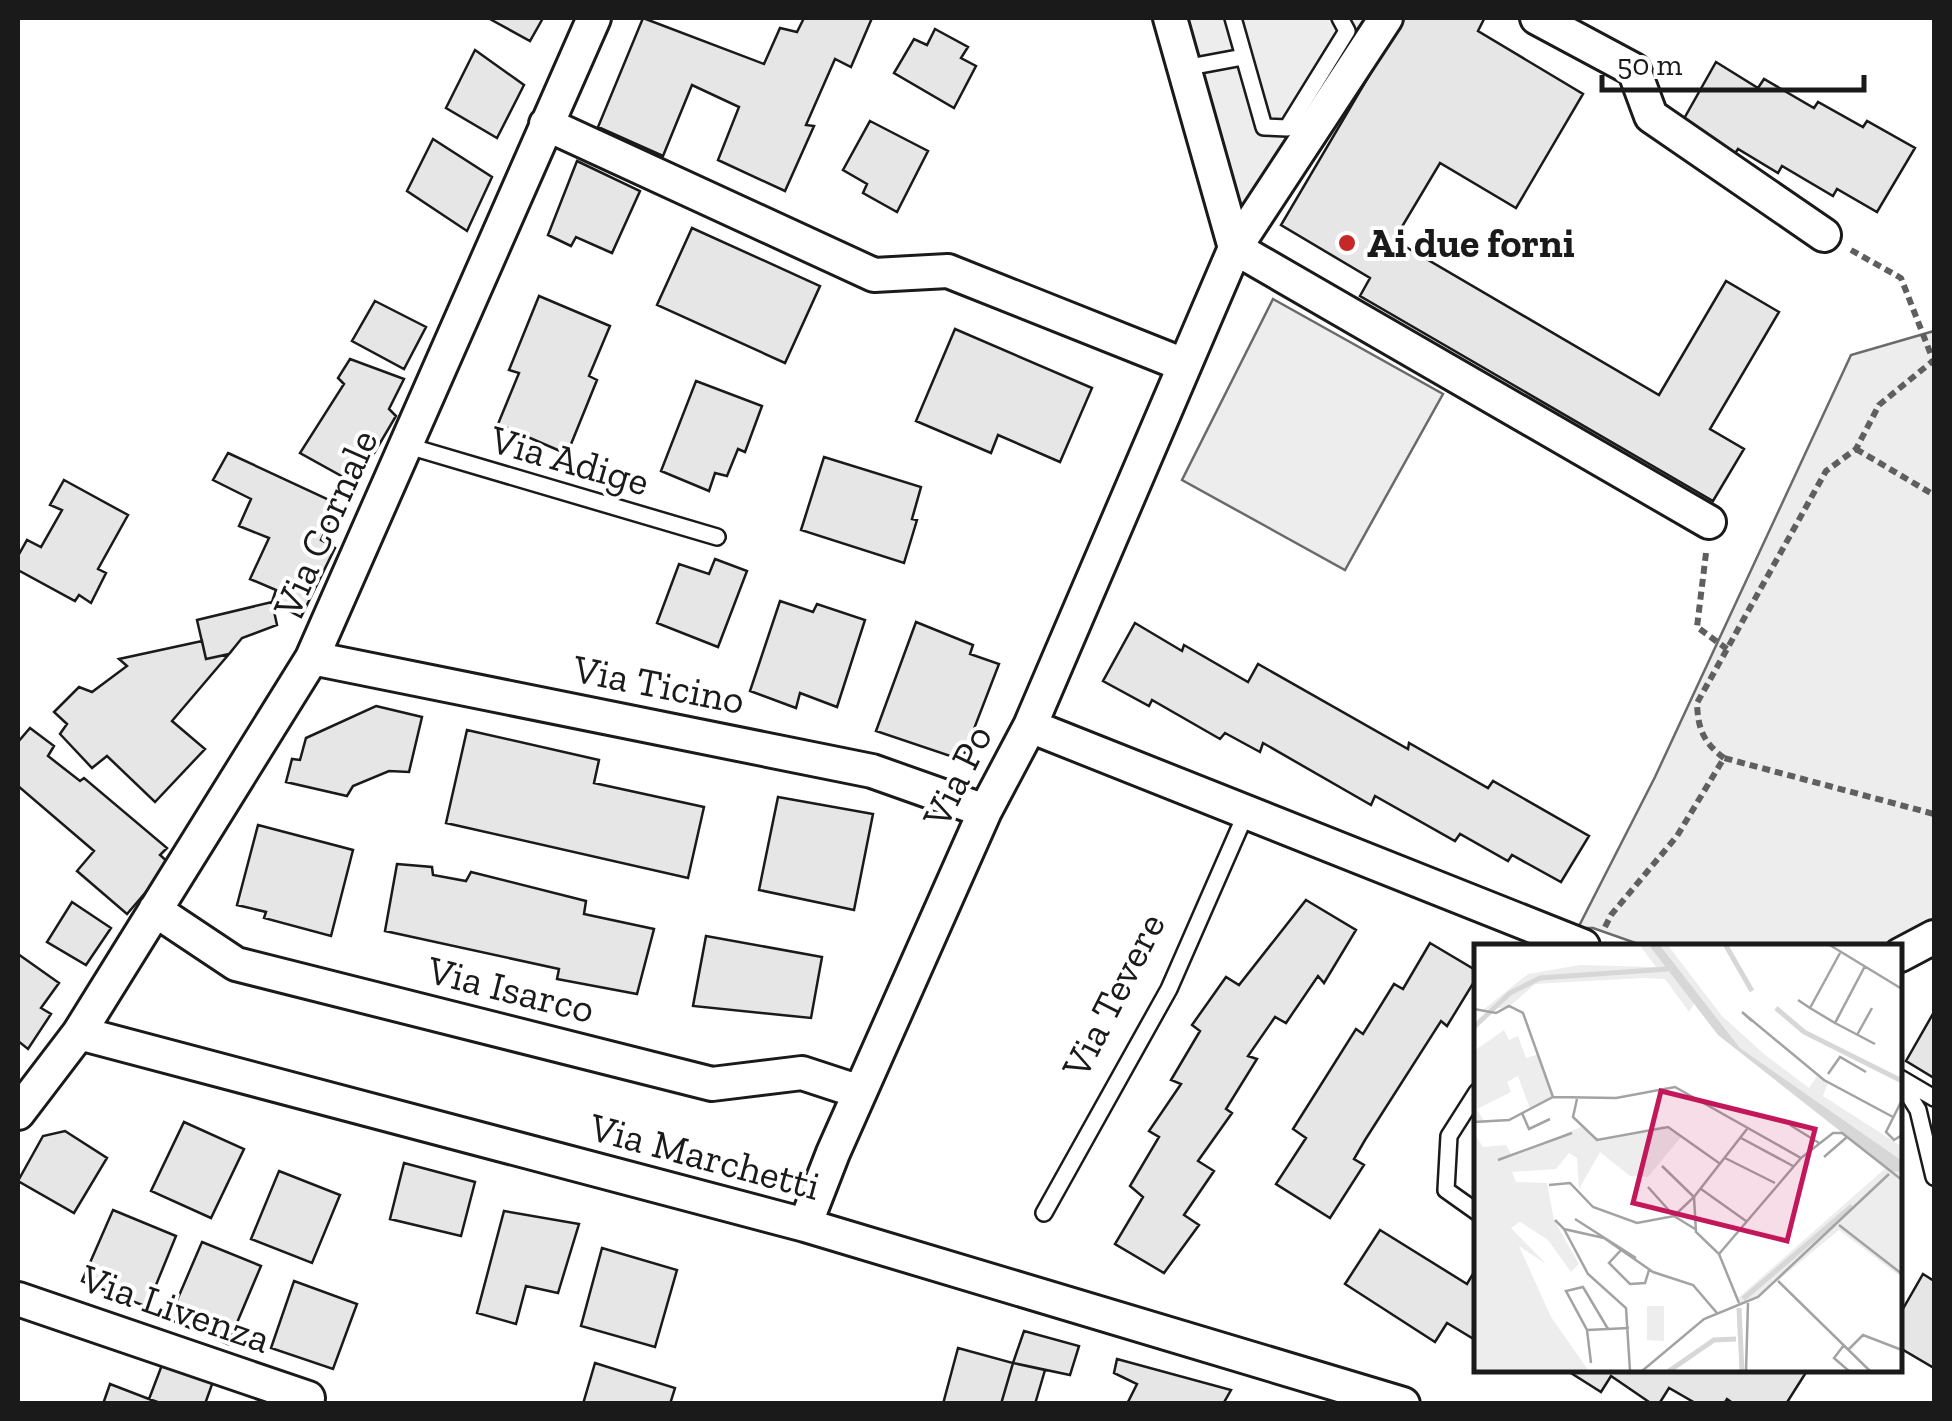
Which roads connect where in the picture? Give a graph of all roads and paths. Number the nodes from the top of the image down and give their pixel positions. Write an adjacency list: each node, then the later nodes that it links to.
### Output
1 (594, 18): 9 (street, Via Cornale)
2 (1170, 18): 8 (street)
3 (1233, 18): 7 (lane)
4 (1340, 18): 7 (lane)
5 (1386, 18): 11 (street, Via Po)
6 (1537, 18): 10 (street)
7 (1242, 57): 8 (lane)
8 (1184, 68): 11 (street)
9 (546, 124): 13 (street); 14 (street, Via Cornale)
10 (1824, 235): 12 (path)
11 (1235, 248): 13 (street, Via Po); 17 (street)
12 (1934, 360): 15 (path)
13 (1184, 365): 21 (street, Via Po)
14 (405, 445): 18 (lane, Via Adige); 20 (street, Via Cornale)
15 (1856, 450): 16 (path); 19 (path)
16 (1934, 494)
17 (1709, 522): 19 (path)
18 (717, 537)
19 (1727, 649): 22 (path)
20 (312, 658): 23 (street, Via Ticino); 26 (street, Via Cornale)
21 (1030, 726): 23 (street, Via Po); 24 (street)
22 (1724, 758): 25 (path); 28 (path)
23 (985, 811): 33 (street, Via Po)
24 (1247, 812): 28 (street); 39 (lane, Via Tevere)
25 (1934, 814)
26 (155, 910): 30 (street, Via Cornale); 33 (street, Via Isarco)
27 (1934, 937): 29 (street)
28 (1578, 941)
29 (1902, 954)
30 (79, 1033): 36 (street); 40 (street, Via Marchetti)
31 (1902, 1081): 35 (lane)
32 (1902, 1083): 37 (lane)
33 (860, 1092): 40 (street, Via Po)
34 (1474, 1097): 38 (lane)
35 (1934, 1098)
36 (18, 1114)
37 (1934, 1177)
38 (1474, 1210)
39 (1044, 1213)
40 (805, 1225): 43 (street, Via Marchetti)
41 (18, 1299): 42 (street, Via Livenza)
42 (310, 1401)
43 (1403, 1404)

